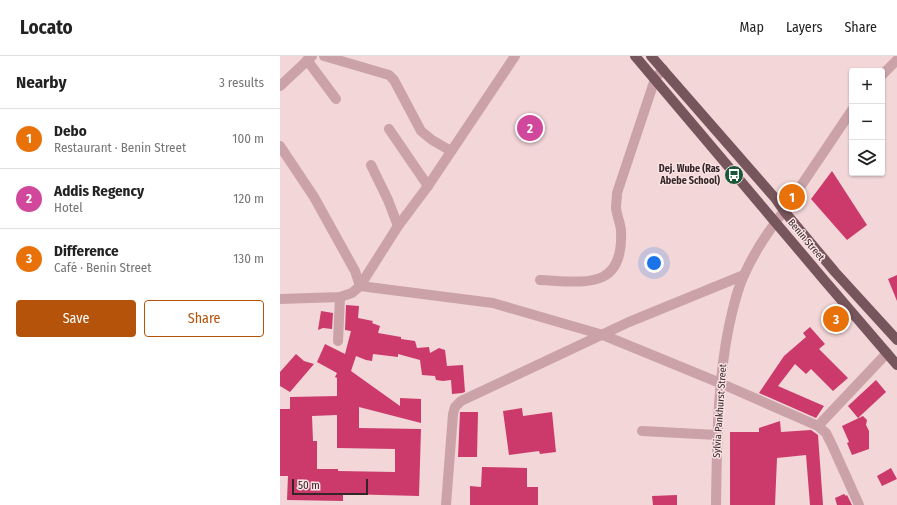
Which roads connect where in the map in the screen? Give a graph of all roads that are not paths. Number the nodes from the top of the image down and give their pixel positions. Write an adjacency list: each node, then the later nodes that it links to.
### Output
1 (324, 56): 15 (street)
2 (515, 56): 15 (street)
3 (635, 56): 9 (main road, Benin Street)
4 (651, 56): 7 (main road, Benin Street)
5 (309, 58): 10 (street); 11 (street)
6 (897, 60): 8 (street)
7 (663, 69): 9 (street); 18 (main road, Benin Street)
8 (885, 72)
9 (655, 78): 19 (main road, Benin Street); 23 (street)
10 (280, 86)
11 (336, 99)
12 (849, 114): 18 (street, Sylvia Pankhurst Street)
13 (389, 129): 17 (street)
14 (280, 146): 25 (street)
15 (451, 151): 17 (street)
16 (371, 164): 20 (street)
17 (428, 186): 20 (street)
18 (784, 211): 19 (street, Sylvia Pankhurst Street); 21 (main road, Benin Street)
19 (775, 222): 22 (street, Sylvia Pankhurst Street); 24 (main road, Benin Street)
20 (398, 226): 25 (street)
21 (835, 272): 24 (main road); 29 (main road, Benin Street)
22 (744, 275): 28 (street); 33 (street, Sylvia Pankhurst Street)
23 (540, 280)
24 (825, 281): 31 (main road, Benin Street)
25 (360, 286): 26 (street); 28 (street)
26 (340, 297): 27 (street); 30 (street)
27 (280, 299)
28 (603, 335): 33 (street); 37 (street)
29 (897, 340)
30 (338, 341)
31 (887, 353): 32 (main road, Benin Street); 34 (street)
32 (897, 365)
33 (720, 382): 34 (street); 36 (street, Sylvia Pankhurst Street)
34 (818, 426): 39 (street)
35 (642, 431): 36 (street)
36 (717, 435): 38 (street, Sylvia Pankhurst Street)
37 (446, 505)
38 (716, 505)
39 (859, 505)

